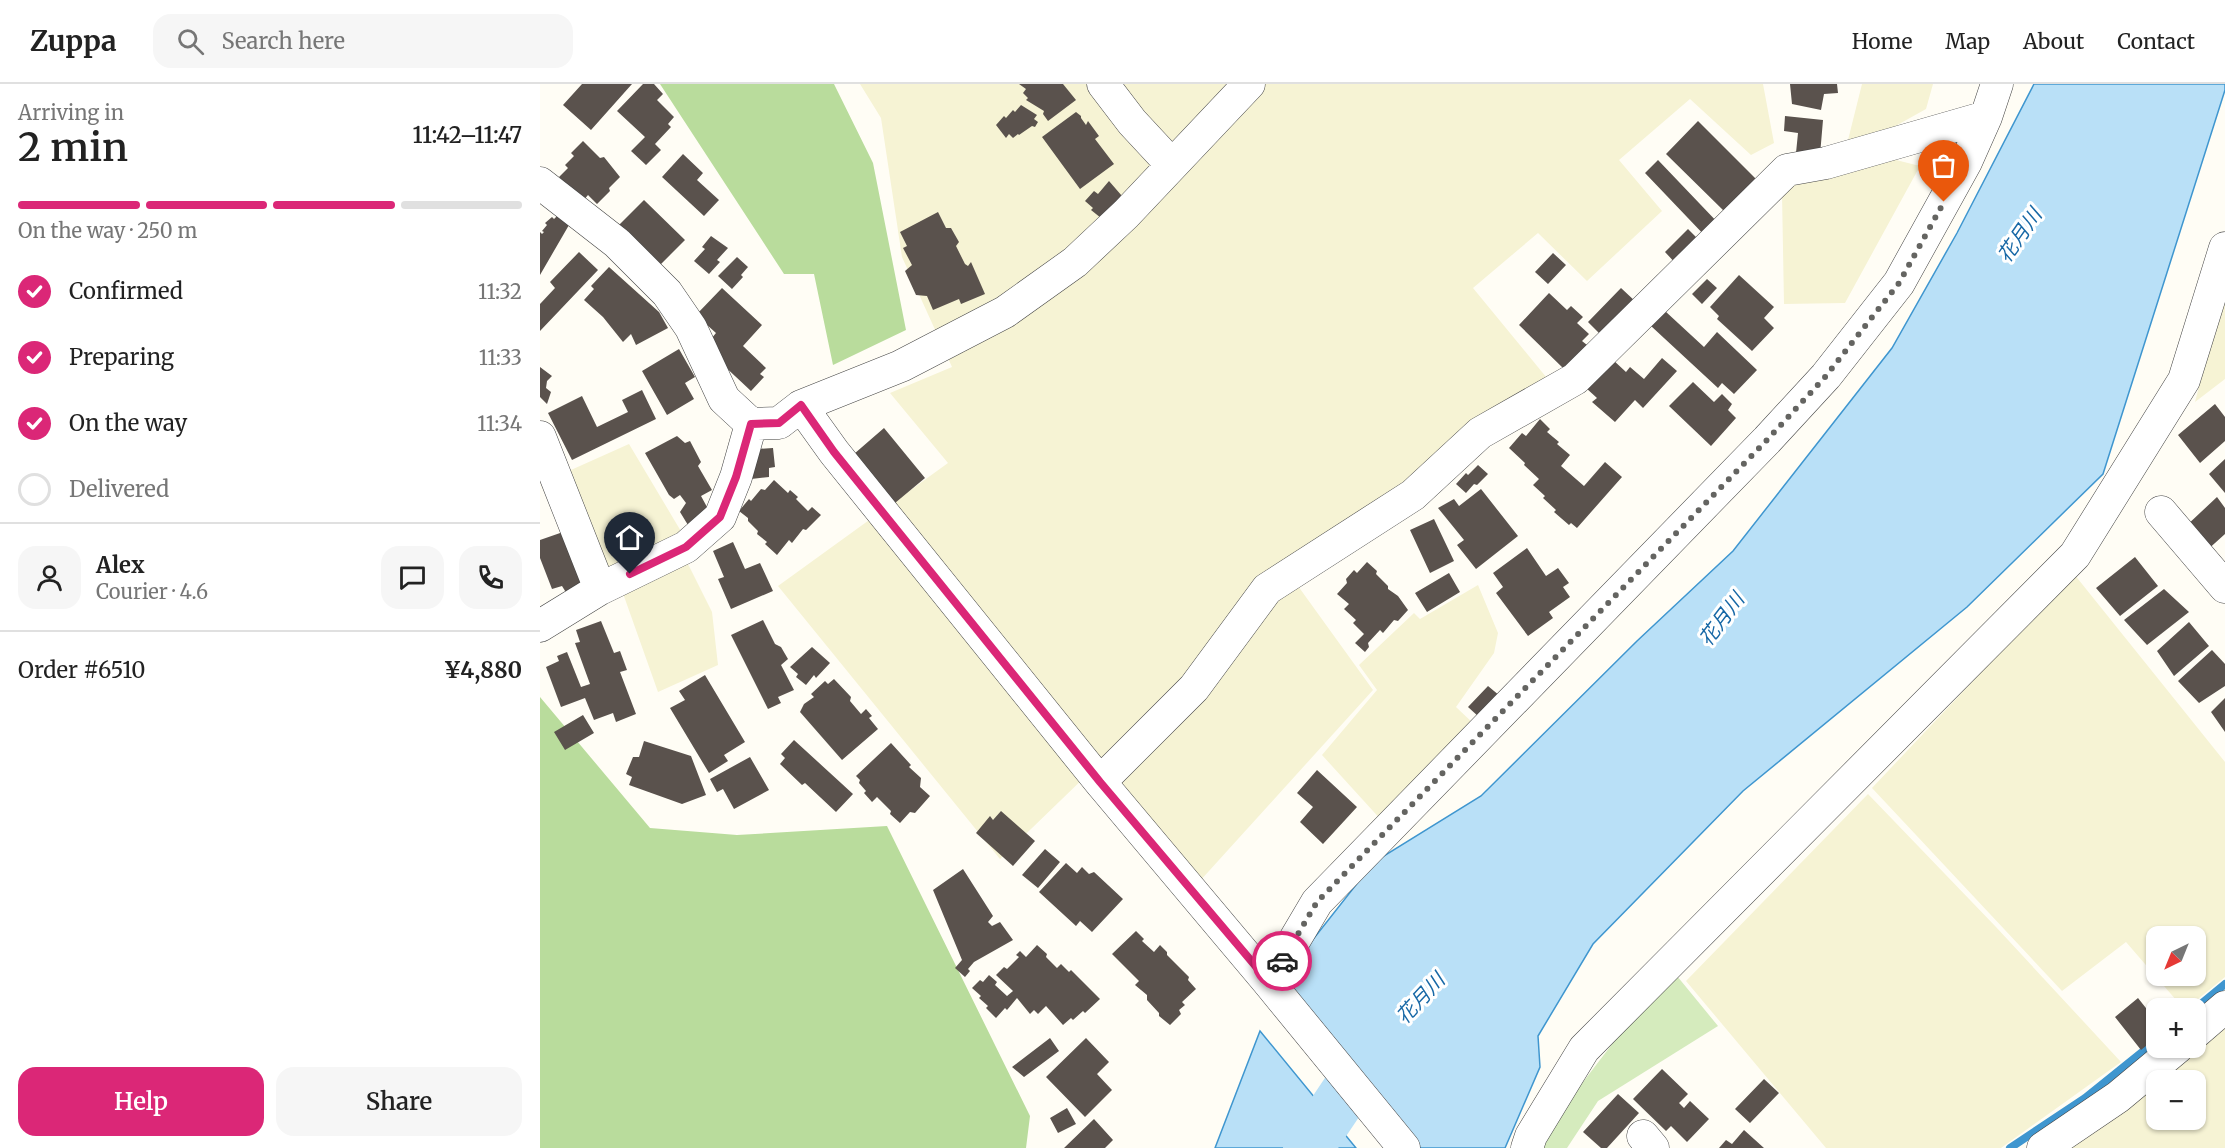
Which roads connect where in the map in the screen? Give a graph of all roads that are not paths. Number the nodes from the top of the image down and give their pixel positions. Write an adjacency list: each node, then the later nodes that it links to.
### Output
1 (1102, 84): 5 (street)
2 (1248, 84): 5 (street)
3 (1997, 84): 4 (street)
4 (1986, 117): 15 (street); 16 (street)
5 (1171, 164): 8 (street)
6 (540, 183): 9 (street)
7 (2225, 248): 21 (street)
8 (801, 405): 9 (street); 15 (street)
9 (751, 424): 13 (street)
10 (540, 437): 13 (street)
11 (2161, 512): 12 (street)
12 (2225, 588)
13 (600, 589): 14 (street)
14 (540, 626)
15 (1100, 782): 16 (street)
16 (1269, 982): 20 (street)
17 (2225, 1007): 18 (street)
18 (2206, 1023)
19 (2165, 1058): 22 (street)
20 (1404, 1148)
21 (1527, 1148)
22 (2043, 1148)

